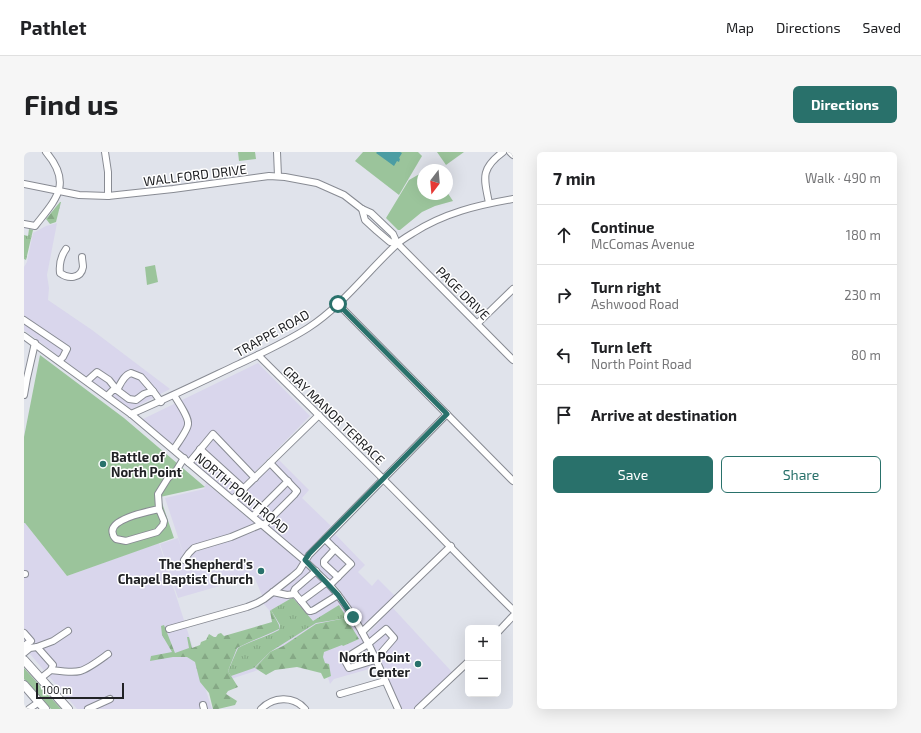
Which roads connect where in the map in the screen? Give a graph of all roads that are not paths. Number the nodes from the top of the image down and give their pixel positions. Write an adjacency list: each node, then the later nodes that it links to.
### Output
1 (46, 152): 9 (street)
2 (105, 152): 10 (street)
3 (277, 152): 7 (street)
4 (503, 152): 12 (street)
5 (510, 152): 6 (street)
6 (513, 155)
7 (278, 176): 10 (street, WALLFORD DRIVE); 13 (street, WALLFORD DRIVE)
8 (24, 184): 9 (street, WALLFORD DRIVE)
9 (59, 191): 10 (street, WALLFORD DRIVE); 14 (street)
10 (108, 196)
11 (513, 199): 12 (street, TRAPPE ROAD)
12 (489, 203): 15 (street, TRAPPE ROAD)
13 (362, 209): 15 (street, WALLFORD DRIVE); 15 (street, WALLFORD DRIVE)
14 (24, 224)
15 (397, 243): 19 (street, TRAPPE ROAD); 21 (street, PAGE DRIVE)
16 (66, 249): 17 (street)
17 (82, 257)
18 (513, 289): 21 (street)
19 (338, 304): 27 (street, TRAPPE ROAD); 38 (street)
20 (24, 320): 22 (street)
21 (478, 323): 28 (street, PAGE DRIVE)
22 (39, 331): 24 (street); 25 (street)
23 (24, 336): 25 (street, NORTH POINT ROAD)
24 (52, 339): 26 (street); 29 (street)
25 (34, 343): 26 (street, NORTH POINT ROAD); 33 (street)
26 (45, 351): 29 (street, NORTH POINT ROAD)
27 (258, 355): 34 (street, TRAPPE ROAD); 39 (street, GRAY MANOR TERRACE)
28 (513, 360)
29 (59, 361): 30 (street, NORTH POINT ROAD)
30 (87, 381): 31 (street); 35 (street, NORTH POINT ROAD)
31 (117, 390): 32 (street); 32 (street); 35 (street)
32 (153, 392): 36 (street)
33 (24, 395)
34 (174, 395): 36 (street, TRAPPE ROAD); 40 (street)
35 (107, 396): 37 (street, NORTH POINT ROAD)
36 (161, 401): 37 (street, TRAPPE ROAD)
37 (131, 414): 40 (street, NORTH POINT ROAD)
38 (447, 414): 45 (street); 47 (street)
39 (319, 415): 43 (street); 45 (street, GRAY MANOR TERRACE)
40 (174, 449): 42 (street, NORTH POINT ROAD)
41 (200, 449): 42 (street); 44 (street); 48 (street)
42 (187, 460): 49 (street, NORTH POINT ROAD); 50 (street)
43 (270, 464): 44 (street); 46 (street)
44 (255, 478): 48 (street)
45 (384, 479): 53 (street); 54 (street, GRAY MANOR TERRACE)
46 (288, 481): 51 (street); 52 (street)
47 (513, 482)
48 (244, 489): 49 (street)
49 (233, 500): 51 (street, NORTH POINT ROAD)
50 (159, 509): 50 (street)
51 (253, 516): 52 (street, NORTH POINT ROAD)
52 (263, 525): 56 (street); 57 (street, NORTH POINT ROAD)
53 (324, 539): 55 (street); 57 (street)
54 (451, 546): 65 (street, GRAY MANOR TERRACE); 70 (street)
55 (335, 549): 59 (street); 59 (street)
56 (184, 560)
57 (305, 560): 58 (street, NORTH POINT ROAD); 61 (street)
58 (316, 571): 60 (street, NORTH POINT ROAD); 62 (street)
59 (338, 577): 60 (street)
60 (328, 583): 63 (street, NORTH POINT ROAD); 64 (street)
61 (273, 592): 62 (street); 67 (street)
62 (295, 594): 64 (street)
63 (338, 595): 64 (street); 70 (street, NORTH POINT ROAD)
64 (301, 601)
65 (513, 610)
66 (513, 616): 68 (street)
67 (169, 629)
68 (501, 629)
69 (68, 631): 74 (street)
70 (362, 632): 72 (street, NORTH POINT ROAD)
71 (24, 633): 73 (street)
72 (368, 644): 78 (street, NORTH POINT ROAD); 78 (street); 78 (street)
73 (24, 646)
74 (37, 647): 75 (street); 80 (street)
75 (24, 653)
76 (108, 654): 80 (street)
77 (24, 660): 81 (main road)
78 (375, 660): 82 (street, NORTH POINT ROAD)
79 (465, 665): 87 (street)
80 (51, 670): 81 (street)
81 (41, 678): 90 (main road)
82 (385, 681): 84 (street); 94 (street, NORTH POINT ROAD)
83 (25, 687): 86 (main road)
84 (340, 694)
85 (110, 699): 91 (street)
86 (39, 702): 88 (street); 89 (main road)
87 (423, 708)
88 (29, 709)
89 (45, 709)
90 (68, 709)
91 (88, 709)
92 (261, 709): 93 (street)
93 (305, 709)
94 (398, 709)

